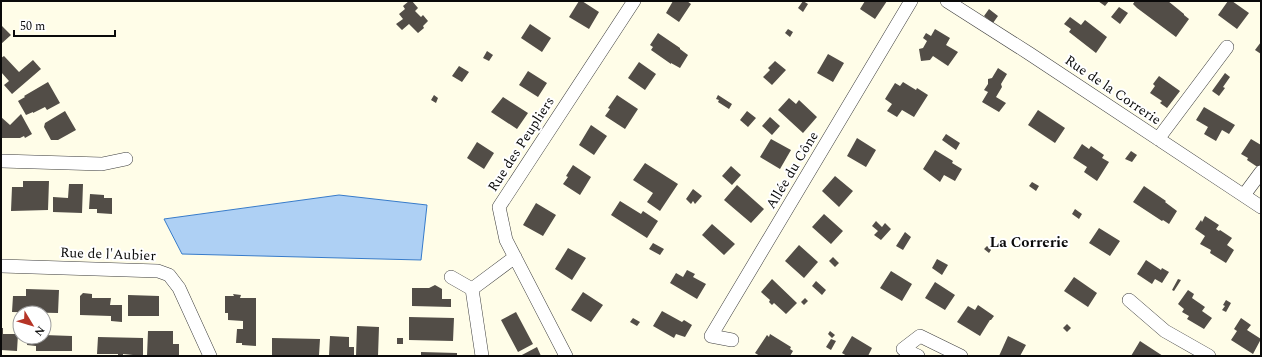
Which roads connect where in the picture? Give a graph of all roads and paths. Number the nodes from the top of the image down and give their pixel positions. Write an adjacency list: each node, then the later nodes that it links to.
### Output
1 (634, 1): 11 (street, Rue des Peupliers)
2 (911, 1): 16 (street, Allée du Cône)
3 (947, 1): 5 (street, Rue de la Correrie)
4 (1228, 47): 5 (street)
5 (1158, 138): 9 (street, Rue de la Correrie)
6 (126, 159): 7 (street)
7 (1, 161)
8 (1261, 172): 9 (street)
9 (1244, 195): 10 (street, Rue de la Correrie)
10 (1261, 207)
11 (515, 258): 14 (street); 19 (street, Rue des Peupliers)
12 (1, 266): 17 (street, Rue de l'Aubier)
13 (451, 277): 14 (street)
14 (472, 289): 18 (street)
15 (1129, 300): 22 (street)
16 (732, 340)
17 (210, 356)
18 (482, 356)
19 (566, 356)
20 (918, 356): 21 (street)
21 (960, 356)
22 (1209, 356)

